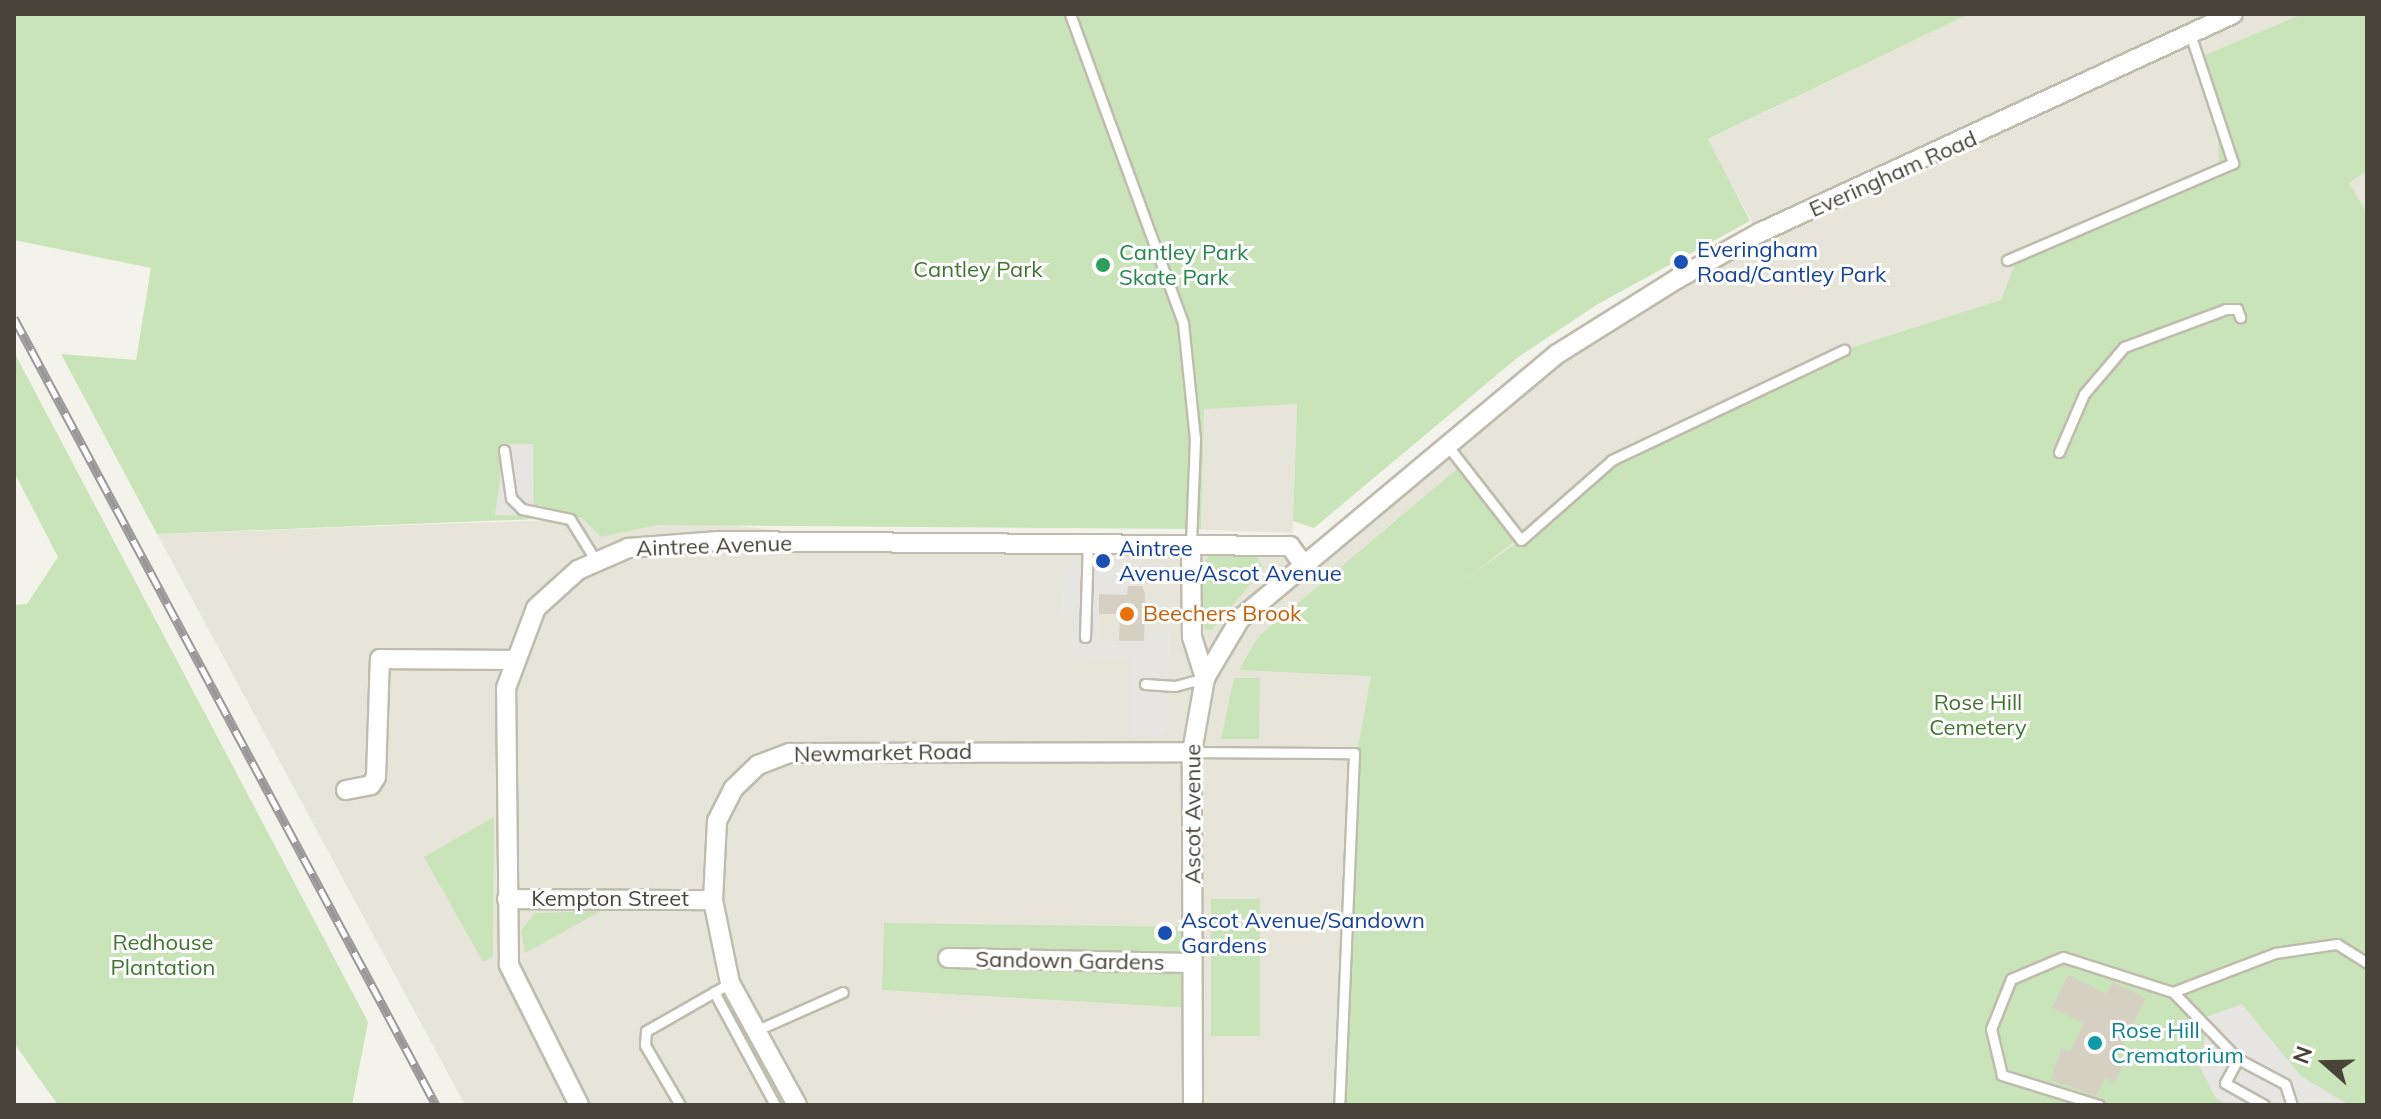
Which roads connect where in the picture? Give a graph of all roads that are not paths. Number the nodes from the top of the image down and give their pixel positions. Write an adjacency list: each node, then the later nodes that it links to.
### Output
1 (1070, 14): 11 (lane)
2 (2233, 14): 3 (street, Everingham Road)
3 (2190, 34): 4 (lane); 7 (street, Everingham Road)
4 (2007, 260)
5 (2240, 317): 9 (lane)
6 (1844, 350): 7 (lane)
7 (1447, 445): 13 (street, Everingham Road)
8 (504, 450): 12 (lane)
9 (2059, 452)
10 (1088, 543): 11 (street, Aintree Avenue); 12 (street, Aintree Avenue); 14 (lane)
11 (1191, 545): 13 (street, Aintree Avenue); 16 (street)
12 (596, 561): 15 (street, Aintree Avenue)
13 (1304, 565): 16 (street, Ascot Avenue)
14 (1085, 637)
15 (512, 660): 19 (street); 20 (street, Aintree Avenue)
16 (1205, 678): 17 (lane); 18 (street, Ascot Avenue)
17 (1145, 684)
18 (1192, 752): 21 (street, Newmarket Road); 23 (street, Ascot Avenue); 35 (lane)
19 (346, 790)
20 (507, 899): 21 (street, Kempton Street); 30 (street, Aintree Avenue)
21 (713, 900): 25 (street, Newmarket Road)
22 (948, 958): 23 (street, Sandown Gardens)
23 (1192, 963): 34 (street, Ascot Avenue)
24 (2367, 963): 27 (lane)
25 (722, 988): 28 (street, Newmarket Road); 31 (lane); 32 (lane)
26 (843, 992): 28 (lane)
27 (2173, 992): 29 (lane); 36 (lane)
28 (755, 1031): 33 (street, Newmarket Road)
29 (2238, 1059): 37 (lane); 38 (lane)
30 (579, 1105)
31 (680, 1105)
32 (775, 1105)
33 (797, 1105)
34 (1193, 1105)
35 (1339, 1105)
36 (2099, 1105)
37 (2264, 1105)
38 (2292, 1105)

